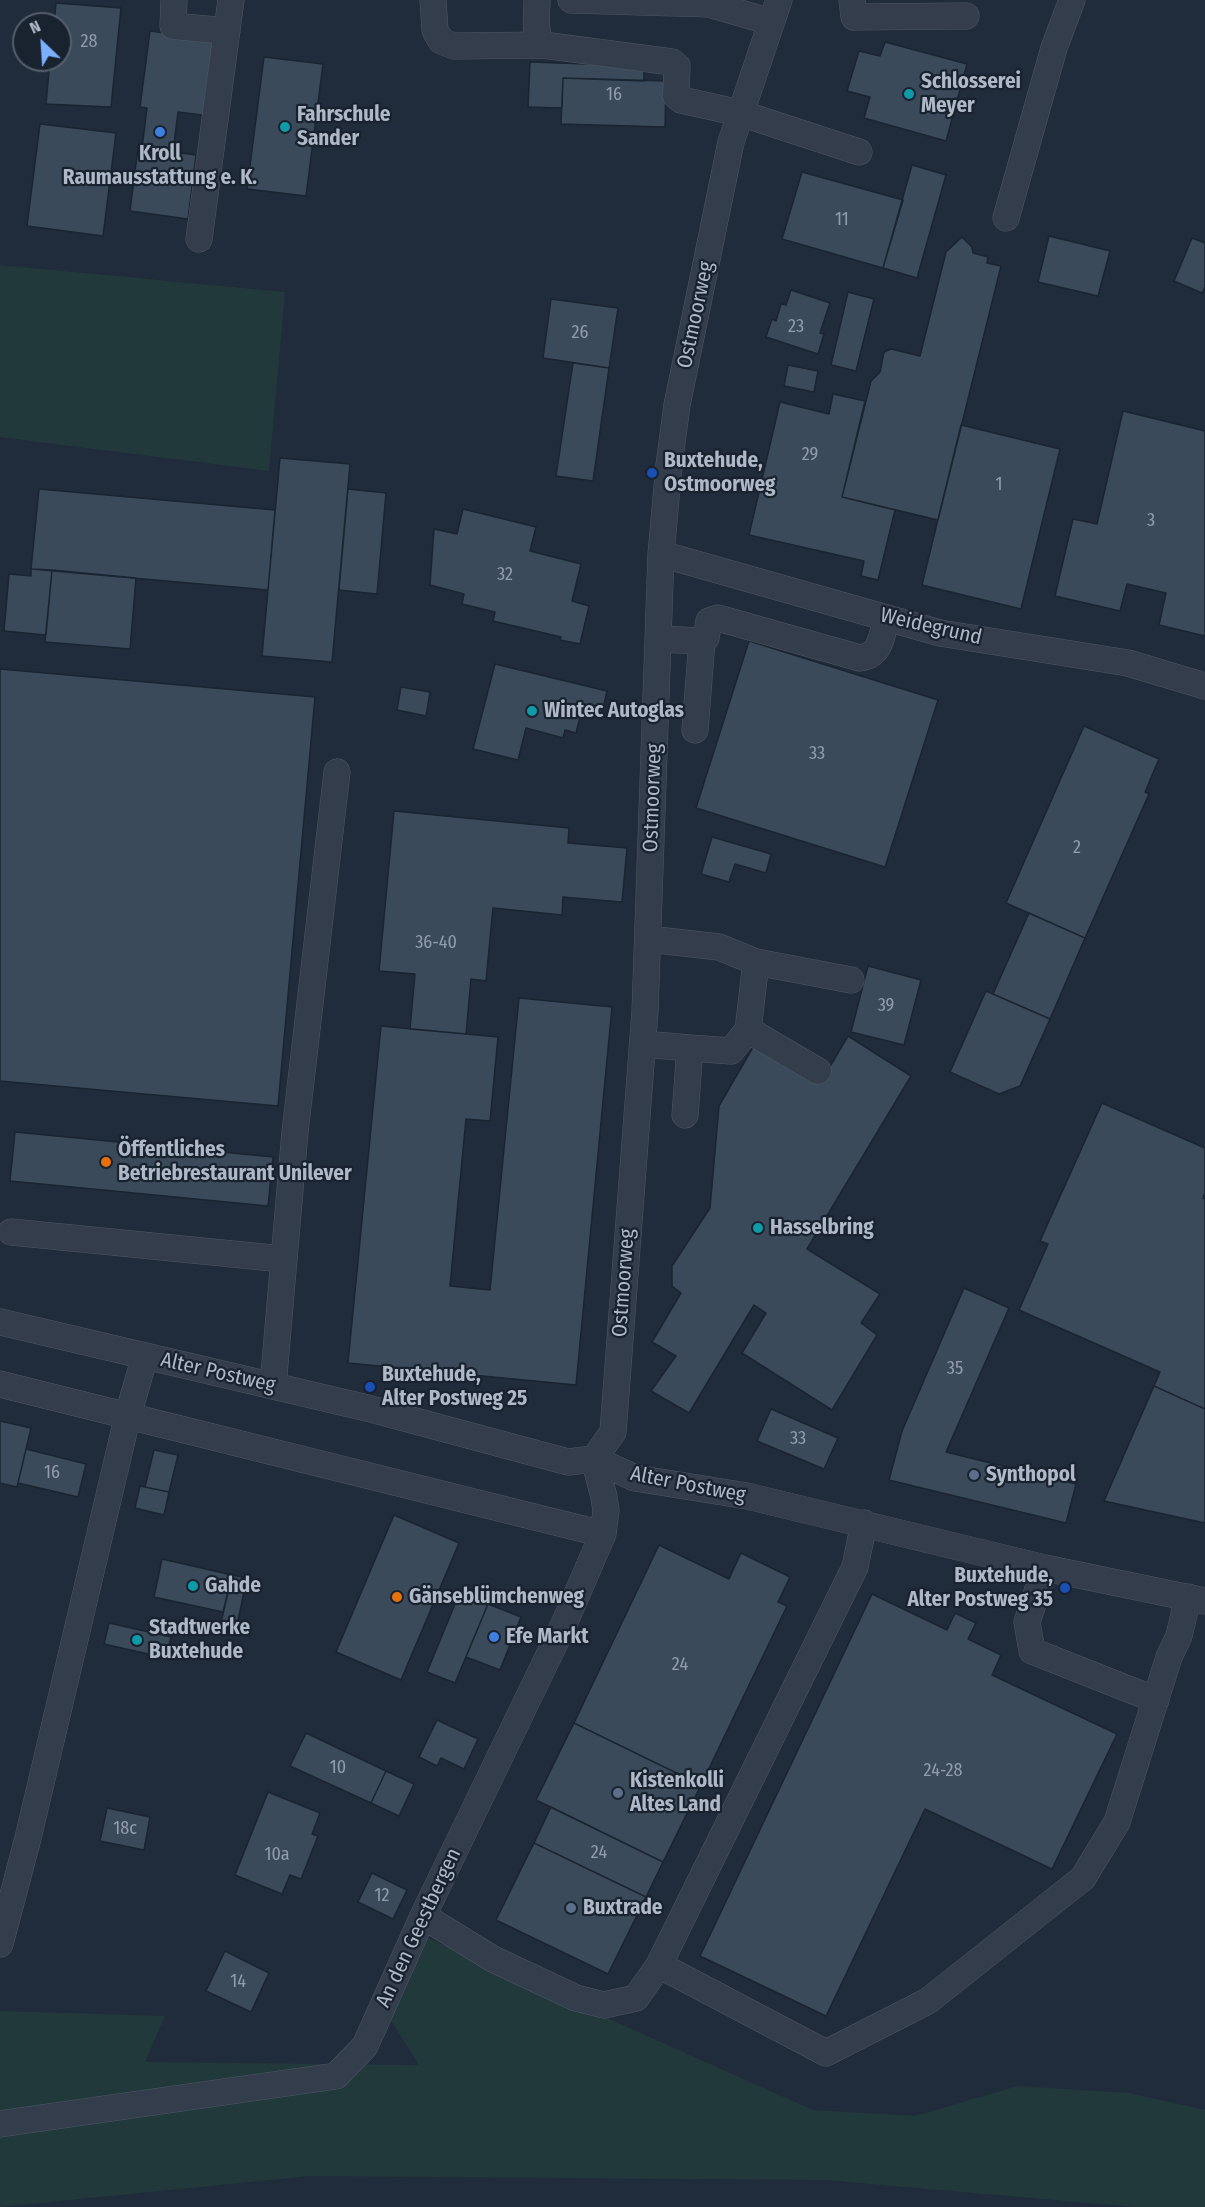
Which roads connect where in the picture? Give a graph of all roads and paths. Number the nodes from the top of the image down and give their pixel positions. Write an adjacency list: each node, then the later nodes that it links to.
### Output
1 (174, 0): 10 (street)
2 (231, 0): 10 (street)
3 (433, 0): 11 (street)
4 (537, 0): 11 (street)
5 (572, 0): 8 (street)
6 (852, 0): 9 (street)
7 (1071, 0): 14 (street)
8 (775, 11): 12 (street, Ostmoorweg)
9 (966, 16)
10 (227, 31): 15 (street)
11 (543, 45): 12 (street)
12 (741, 113): 13 (street); 16 (street, Ostmoorweg)
13 (859, 152)
14 (1006, 218)
15 (199, 239)
16 (661, 554): 17 (street, Weidegrund); 18 (street, Ostmoorweg)
17 (886, 618): 19 (street); 20 (street, Weidegrund)
18 (658, 639): 19 (street); 23 (street, Ostmoorweg)
19 (702, 641): 21 (street)
20 (1205, 686)
21 (695, 730)
22 (337, 772): 32 (street)
23 (648, 939): 24 (street); 27 (street, Ostmoorweg)
24 (756, 962): 25 (street); 26 (street)
25 (851, 980)
26 (748, 1030): 28 (street); 29 (street)
27 (643, 1044): 28 (street); 38 (street, Ostmoorweg)
28 (690, 1048): 30 (street)
29 (818, 1071)
30 (685, 1114)
31 (11, 1232): 32 (street)
32 (283, 1260): 36 (street)
33 (0, 1322): 34 (street, Alter Postweg)
34 (145, 1356): 36 (street, Alter Postweg); 37 (street)
35 (0, 1384): 37 (street)
36 (273, 1386): 38 (street, Alter Postweg)
37 (128, 1415): 40 (street); 45 (street)
38 (594, 1459): 39 (street, Alter Postweg); 40 (street, An den Geestbergen)
39 (864, 1523): 41 (street, Alter Postweg); 46 (street)
40 (603, 1534): 44 (street, An den Geestbergen)
41 (1045, 1568): 42 (street, Alter Postweg); 43 (street)
42 (1196, 1599): 43 (street)
43 (1156, 1700): 46 (street)
44 (423, 1916): 46 (street); 47 (street, An den Geestbergen)
45 (0, 1944)
46 (659, 1965)
47 (0, 2124)

